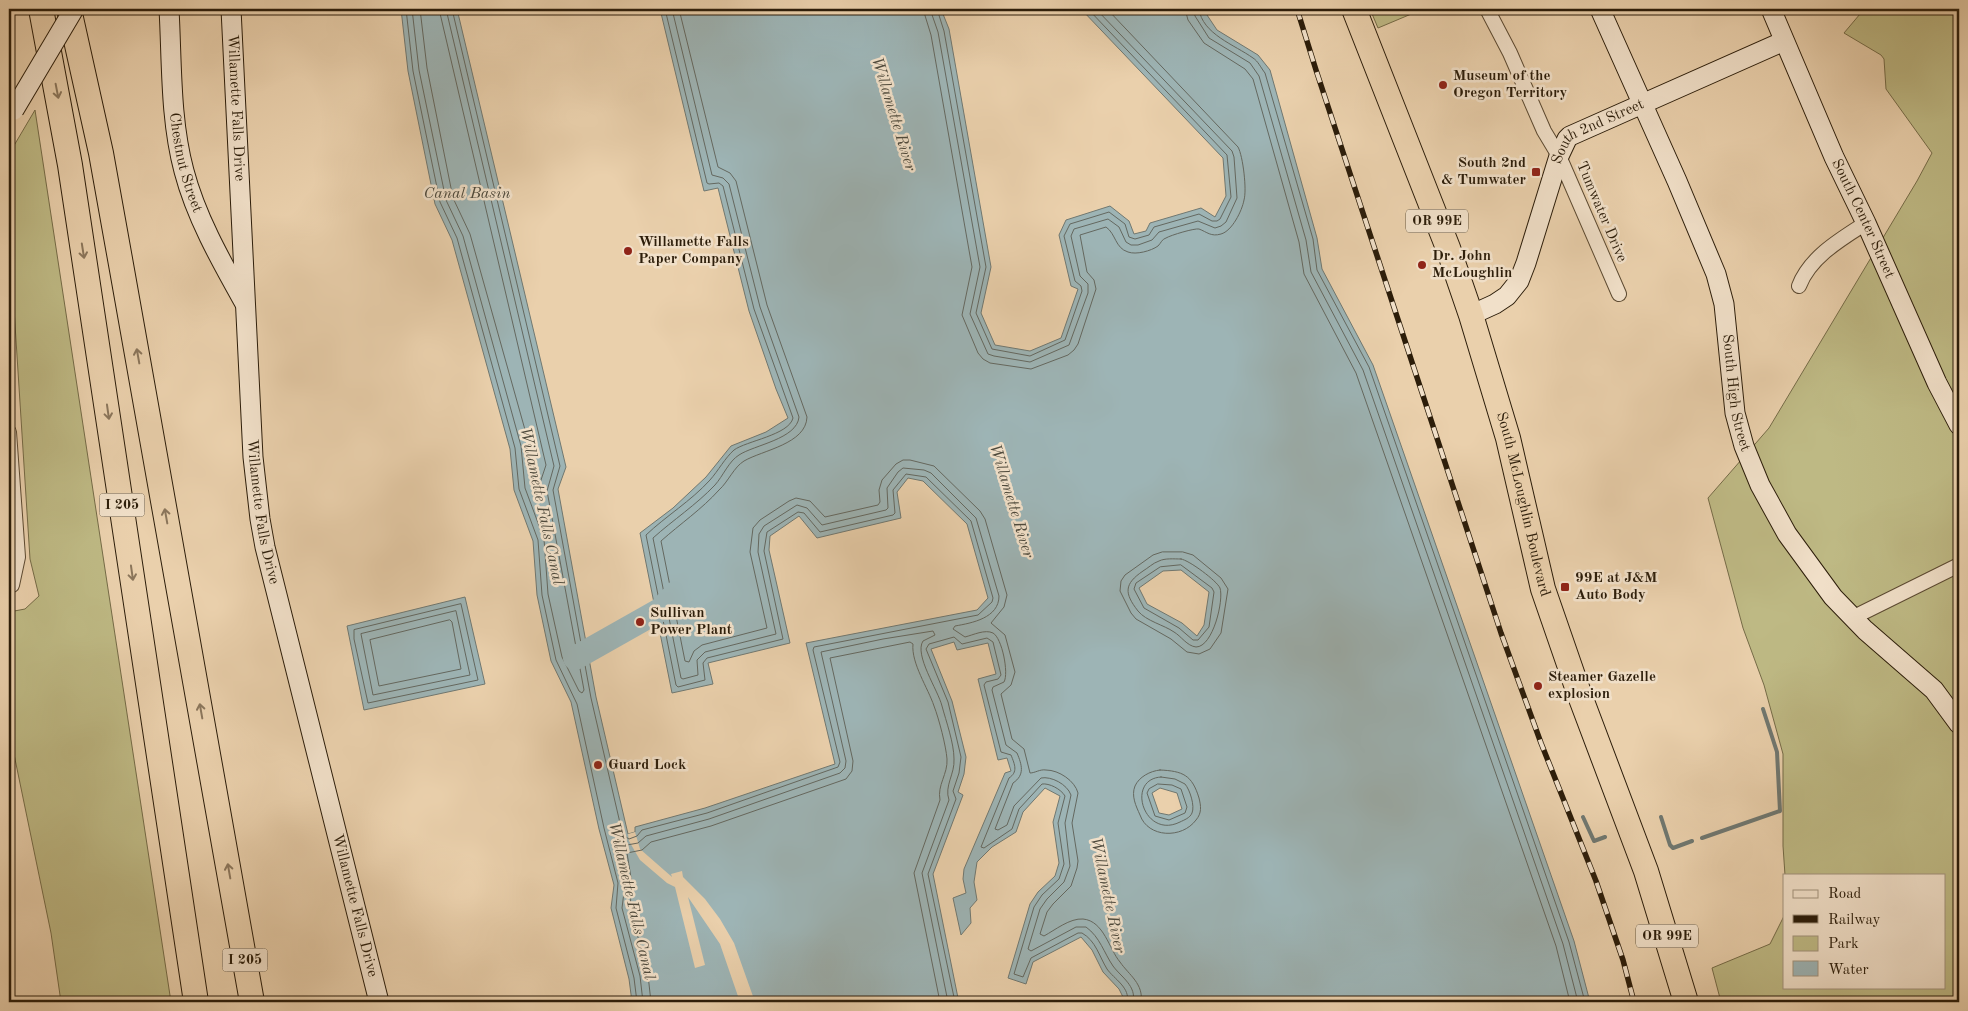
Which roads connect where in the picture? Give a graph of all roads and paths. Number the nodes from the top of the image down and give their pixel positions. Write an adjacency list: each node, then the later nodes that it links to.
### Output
1 (41, 9): 25 (highway, I 205, one-way to 25)
2 (69, 9): 26 (highway, I 205, one-way to 2)
3 (74, 9): 12 (street, bridge)
4 (169, 9): 17 (street, Chestnut Street)
5 (231, 9): 17 (street, Willamette Falls Drive)
6 (1354, 9): 18 (highway, South McLoughlin Boulevard / OR 99E)
7 (1487, 9): 13 (street, Tumwater Drive)
8 (1600, 9): 11 (street, South High Street)
9 (1771, 9): 10 (street, South Center Street)
10 (1784, 42): 11 (street, South 2nd Street); 14 (street, South Center Street)
11 (1643, 103): 13 (street, South 2nd Street); 23 (street, South High Street)
12 (11, 114)
13 (1559, 156): 16 (street, Tumwater Drive); 18 (street, South 2nd Street)
14 (1866, 223): 15 (street); 19 (street, South Center Street)
15 (1799, 286)
16 (1619, 294)
17 (246, 305): 27 (street, Willamette Falls Drive)
18 (1471, 315): 28 (highway, South McLoughlin Boulevard / OR 99E)
19 (1959, 425)
20 (9, 432): 22 (street)
21 (1959, 565): 23 (street)
22 (12, 585)
23 (1852, 618): 24 (street, South High Street)
24 (1959, 724)
25 (196, 1002)
26 (252, 1002)
27 (379, 1002)
28 (1686, 1002)

